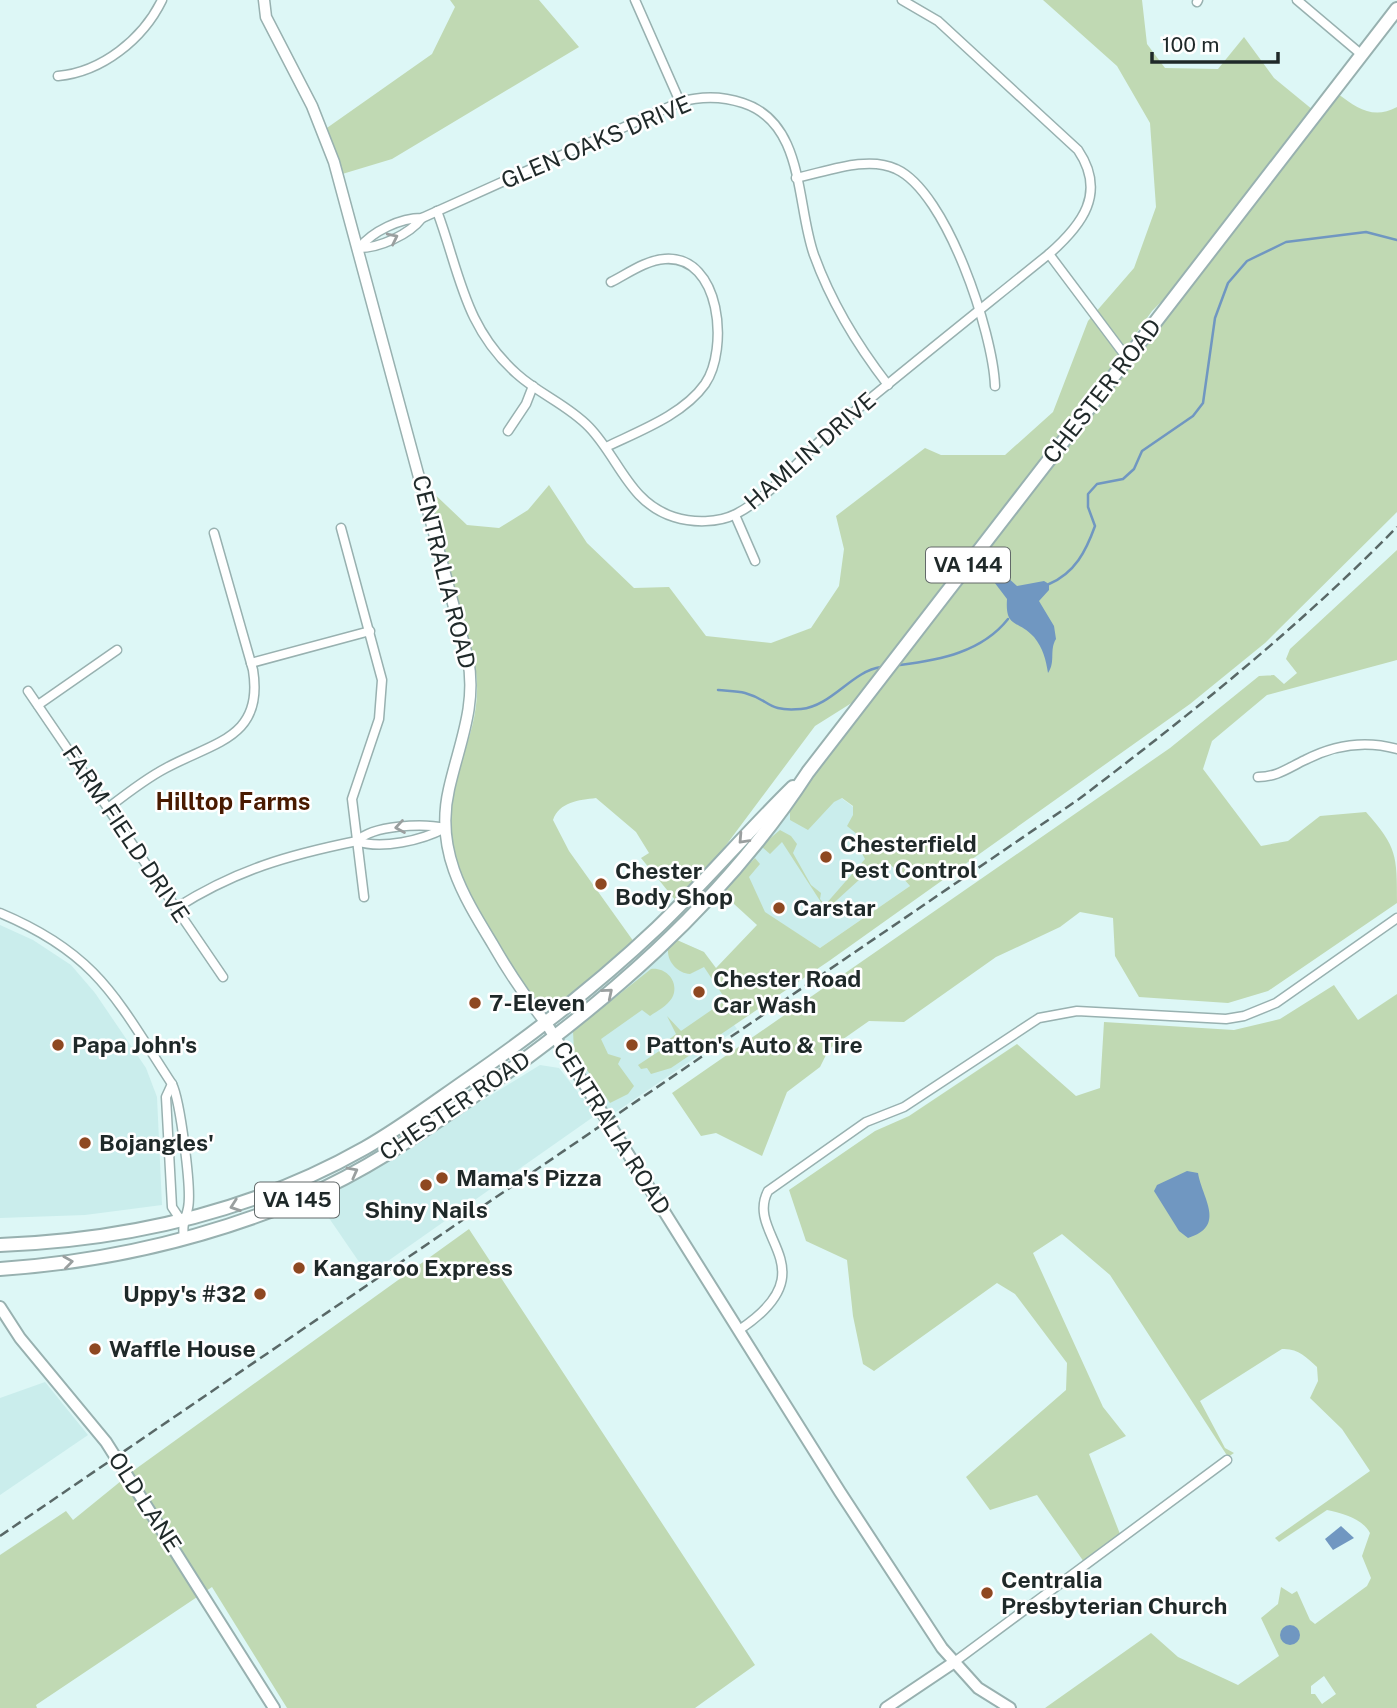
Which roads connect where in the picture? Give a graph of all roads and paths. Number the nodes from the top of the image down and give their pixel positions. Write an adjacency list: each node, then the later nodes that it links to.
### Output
1 (162, 0): 8 (street)
2 (264, 0): 12 (street, CENTRALIA ROAD)
3 (635, 0): 9 (street)
4 (902, 0): 13 (street, HAMLIN DRIVE)
5 (1297, 0): 7 (street)
6 (1397, 9): 7 (main road, CHESTER ROAD / VA 144)
7 (1362, 55): 16 (main road, CHESTER ROAD / VA 144)
8 (58, 76)
9 (680, 102): 10 (street, GLEN OAKS DRIVE); 11 (street, GLEN OAKS DRIVE)
10 (796, 178): 15 (street); 17 (street, GLEN OAKS DRIVE)
11 (437, 211): 12 (street, GLEN OAKS DRIVE); 18 (street, HAMLIN DRIVE)
12 (359, 247): 35 (street, CENTRALIA ROAD)
13 (1049, 254): 15 (street, HAMLIN DRIVE); 16 (street)
14 (611, 282): 21 (street)
15 (979, 311): 17 (street, HAMLIN DRIVE); 19 (street)
16 (1127, 358): 32 (main road, CHESTER ROAD / VA 144)
17 (888, 385): 22 (street, HAMLIN DRIVE)
18 (533, 386): 20 (street); 21 (street, HAMLIN DRIVE)
19 (995, 386)
20 (508, 431)
21 (606, 447): 22 (street, HAMLIN DRIVE)
22 (735, 514): 25 (street)
23 (341, 528): 26 (street)
24 (214, 533): 28 (street)
25 (755, 561)
26 (370, 631): 28 (street); 36 (street)
27 (117, 650): 30 (street)
28 (251, 663): 34 (street)
29 (28, 691): 30 (street, FARM FIELD DRIVE)
30 (38, 705): 34 (street, FARM FIELD DRIVE)
31 (1397, 749): 33 (street)
32 (808, 772): 42 (main road, CHESTER ROAD / VA 144, one-way to 42); 43 (main road, CHESTER ROAD / VA 144, one-way to 32)
33 (1258, 777)
34 (108, 808): 38 (street, FARM FIELD DRIVE)
35 (445, 828): 36 (street); 36 (street, one-way to 36); 42 (street, CENTRALIA ROAD)
36 (357, 841): 37 (street); 38 (street)
37 (364, 897)
38 (176, 908): 41 (street, FARM FIELD DRIVE)
39 (0, 913): 44 (street)
40 (1397, 918): 50 (street)
41 (223, 977)
42 (546, 1023): 43 (main road, CENTRALIA ROAD); 45 (main road, CHESTER ROAD / VA 145, one-way to 45)
43 (556, 1036): 46 (main road, CHESTER ROAD / VA 145, one-way to 43); 50 (main road, CENTRALIA ROAD)
44 (172, 1084): 45 (street); 45 (street)
45 (182, 1222): 46 (street); 47 (main road, CHESTER ROAD / VA 145)
46 (184, 1239): 48 (main road, CHESTER ROAD / VA 145, one-way to 46)
47 (0, 1245)
48 (0, 1269)
49 (0, 1307): 53 (main road, OLD LANE)
50 (740, 1330): 52 (main road, CENTRALIA ROAD)
51 (1227, 1460): 52 (street)
52 (953, 1663): 54 (main road); 55 (main road, CENTRALIA ROAD)
53 (275, 1708)
54 (886, 1708)
55 (1010, 1708)

